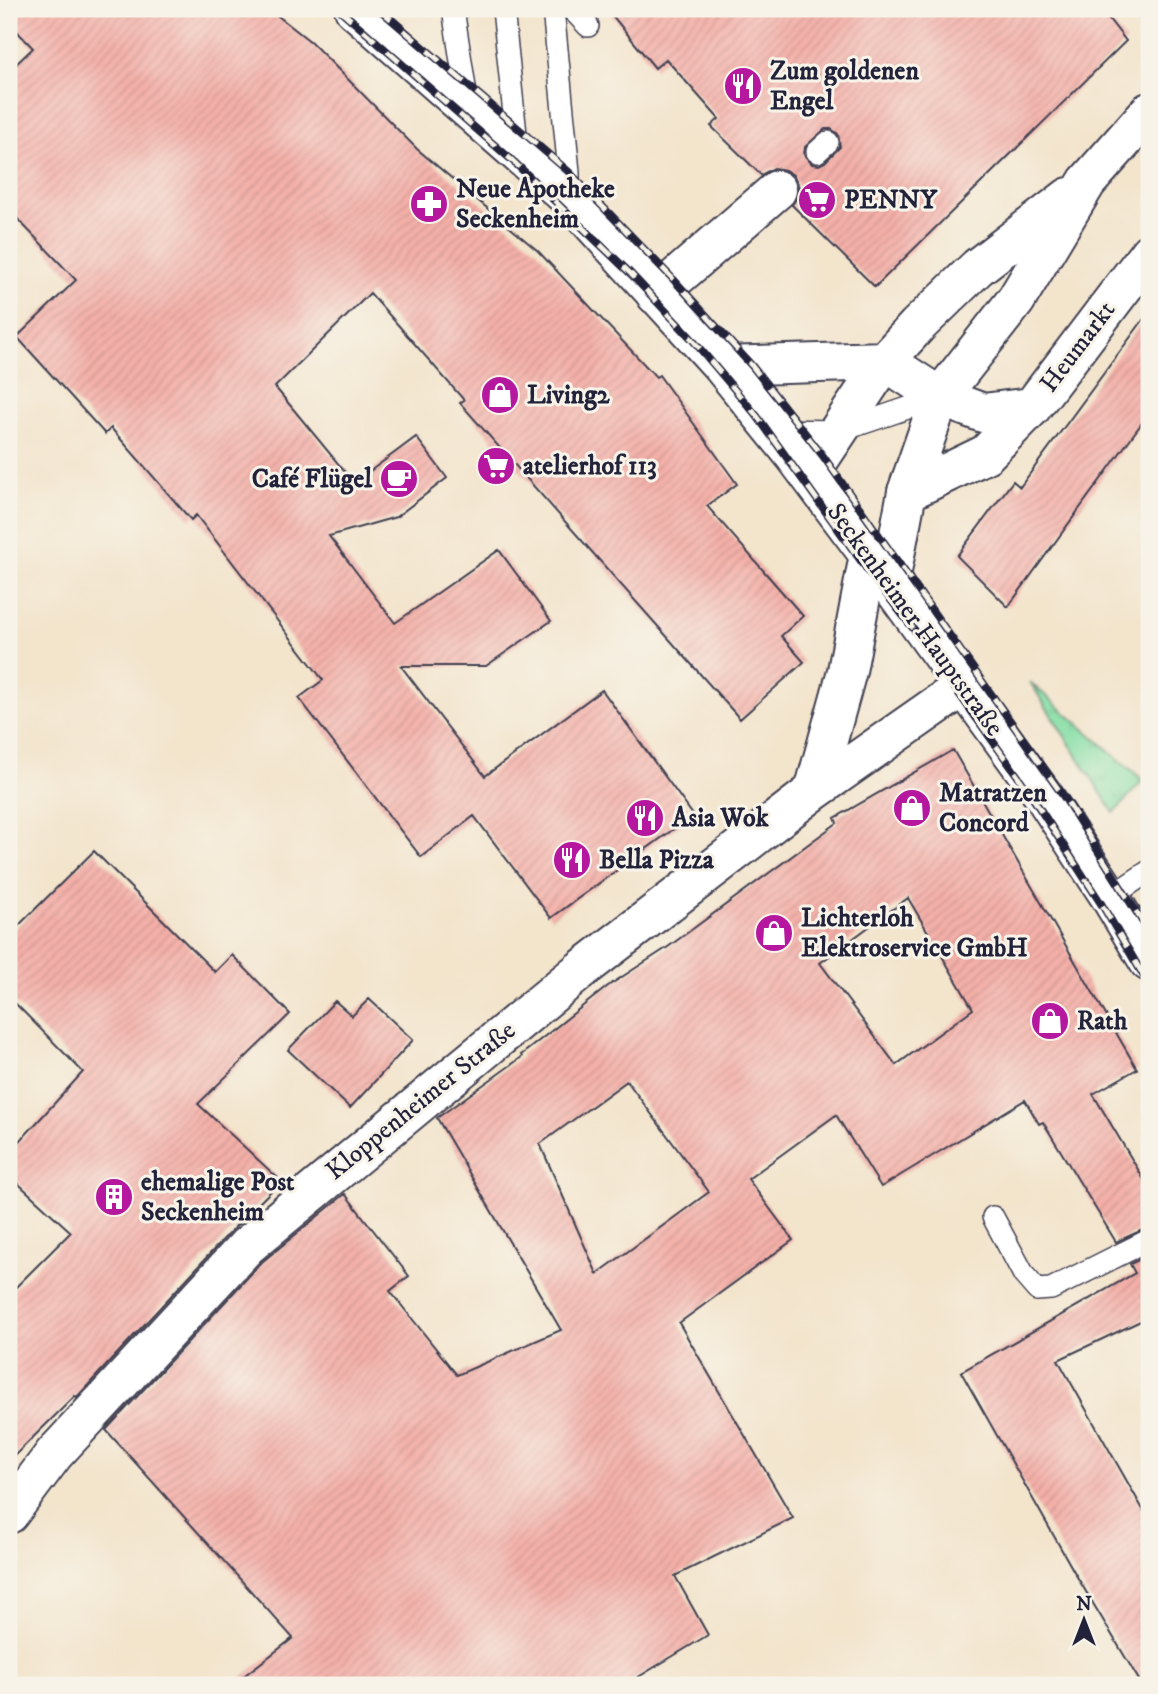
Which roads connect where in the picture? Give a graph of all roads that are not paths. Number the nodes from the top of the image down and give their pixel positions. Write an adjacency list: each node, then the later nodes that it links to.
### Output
1 (354, 9): 7 (main road, Seckenheimer Hauptstraße)
2 (453, 9): 7 (lane)
3 (503, 9): 9 (lane)
4 (553, 9): 12 (lane)
5 (572, 9): 6 (lane)
6 (588, 26)
7 (468, 107): 9 (main road, Seckenheimer Hauptstraße)
8 (1149, 112): 10 (main road)
9 (518, 153): 12 (main road, Seckenheimer Hauptstraße)
10 (1087, 182): 15 (main road); 17 (main road)
11 (777, 190): 14 (main road)
12 (569, 198): 14 (main road, Seckenheimer Hauptstraße)
13 (1149, 253): 18 (main road, Heumarkt)
14 (656, 295): 16 (main road, Seckenheimer Hauptstraße)
15 (885, 361): 16 (main road); 17 (main road, Heumarkt); 20 (main road)
16 (722, 366): 19 (main road, Seckenheimer Hauptstraße)
17 (940, 397): 18 (main road, Heumarkt); 20 (lane); 22 (main road)
18 (1032, 407): 22 (main road, Heumarkt)
19 (775, 430): 20 (lane); 21 (main road, Seckenheimer Hauptstraße)
20 (840, 431): 21 (main road)
21 (809, 475): 23 (main road, Seckenheimer Hauptstraße)
22 (907, 492): 23 (main road)
23 (880, 569): 24 (main road, Seckenheimer Hauptstraße); 25 (main road)
24 (964, 687): 25 (main road, Kloppenheimer Straße); 27 (main road, Seckenheimer Hauptstraße)
25 (814, 791): 31 (main road, Kloppenheimer Straße)
26 (1149, 871): 27 (lane)
27 (1110, 897): 28 (main road, Seckenheimer Hauptstraße)
28 (1149, 962)
29 (993, 1217): 30 (lane)
30 (1149, 1240)
31 (9, 1514)

